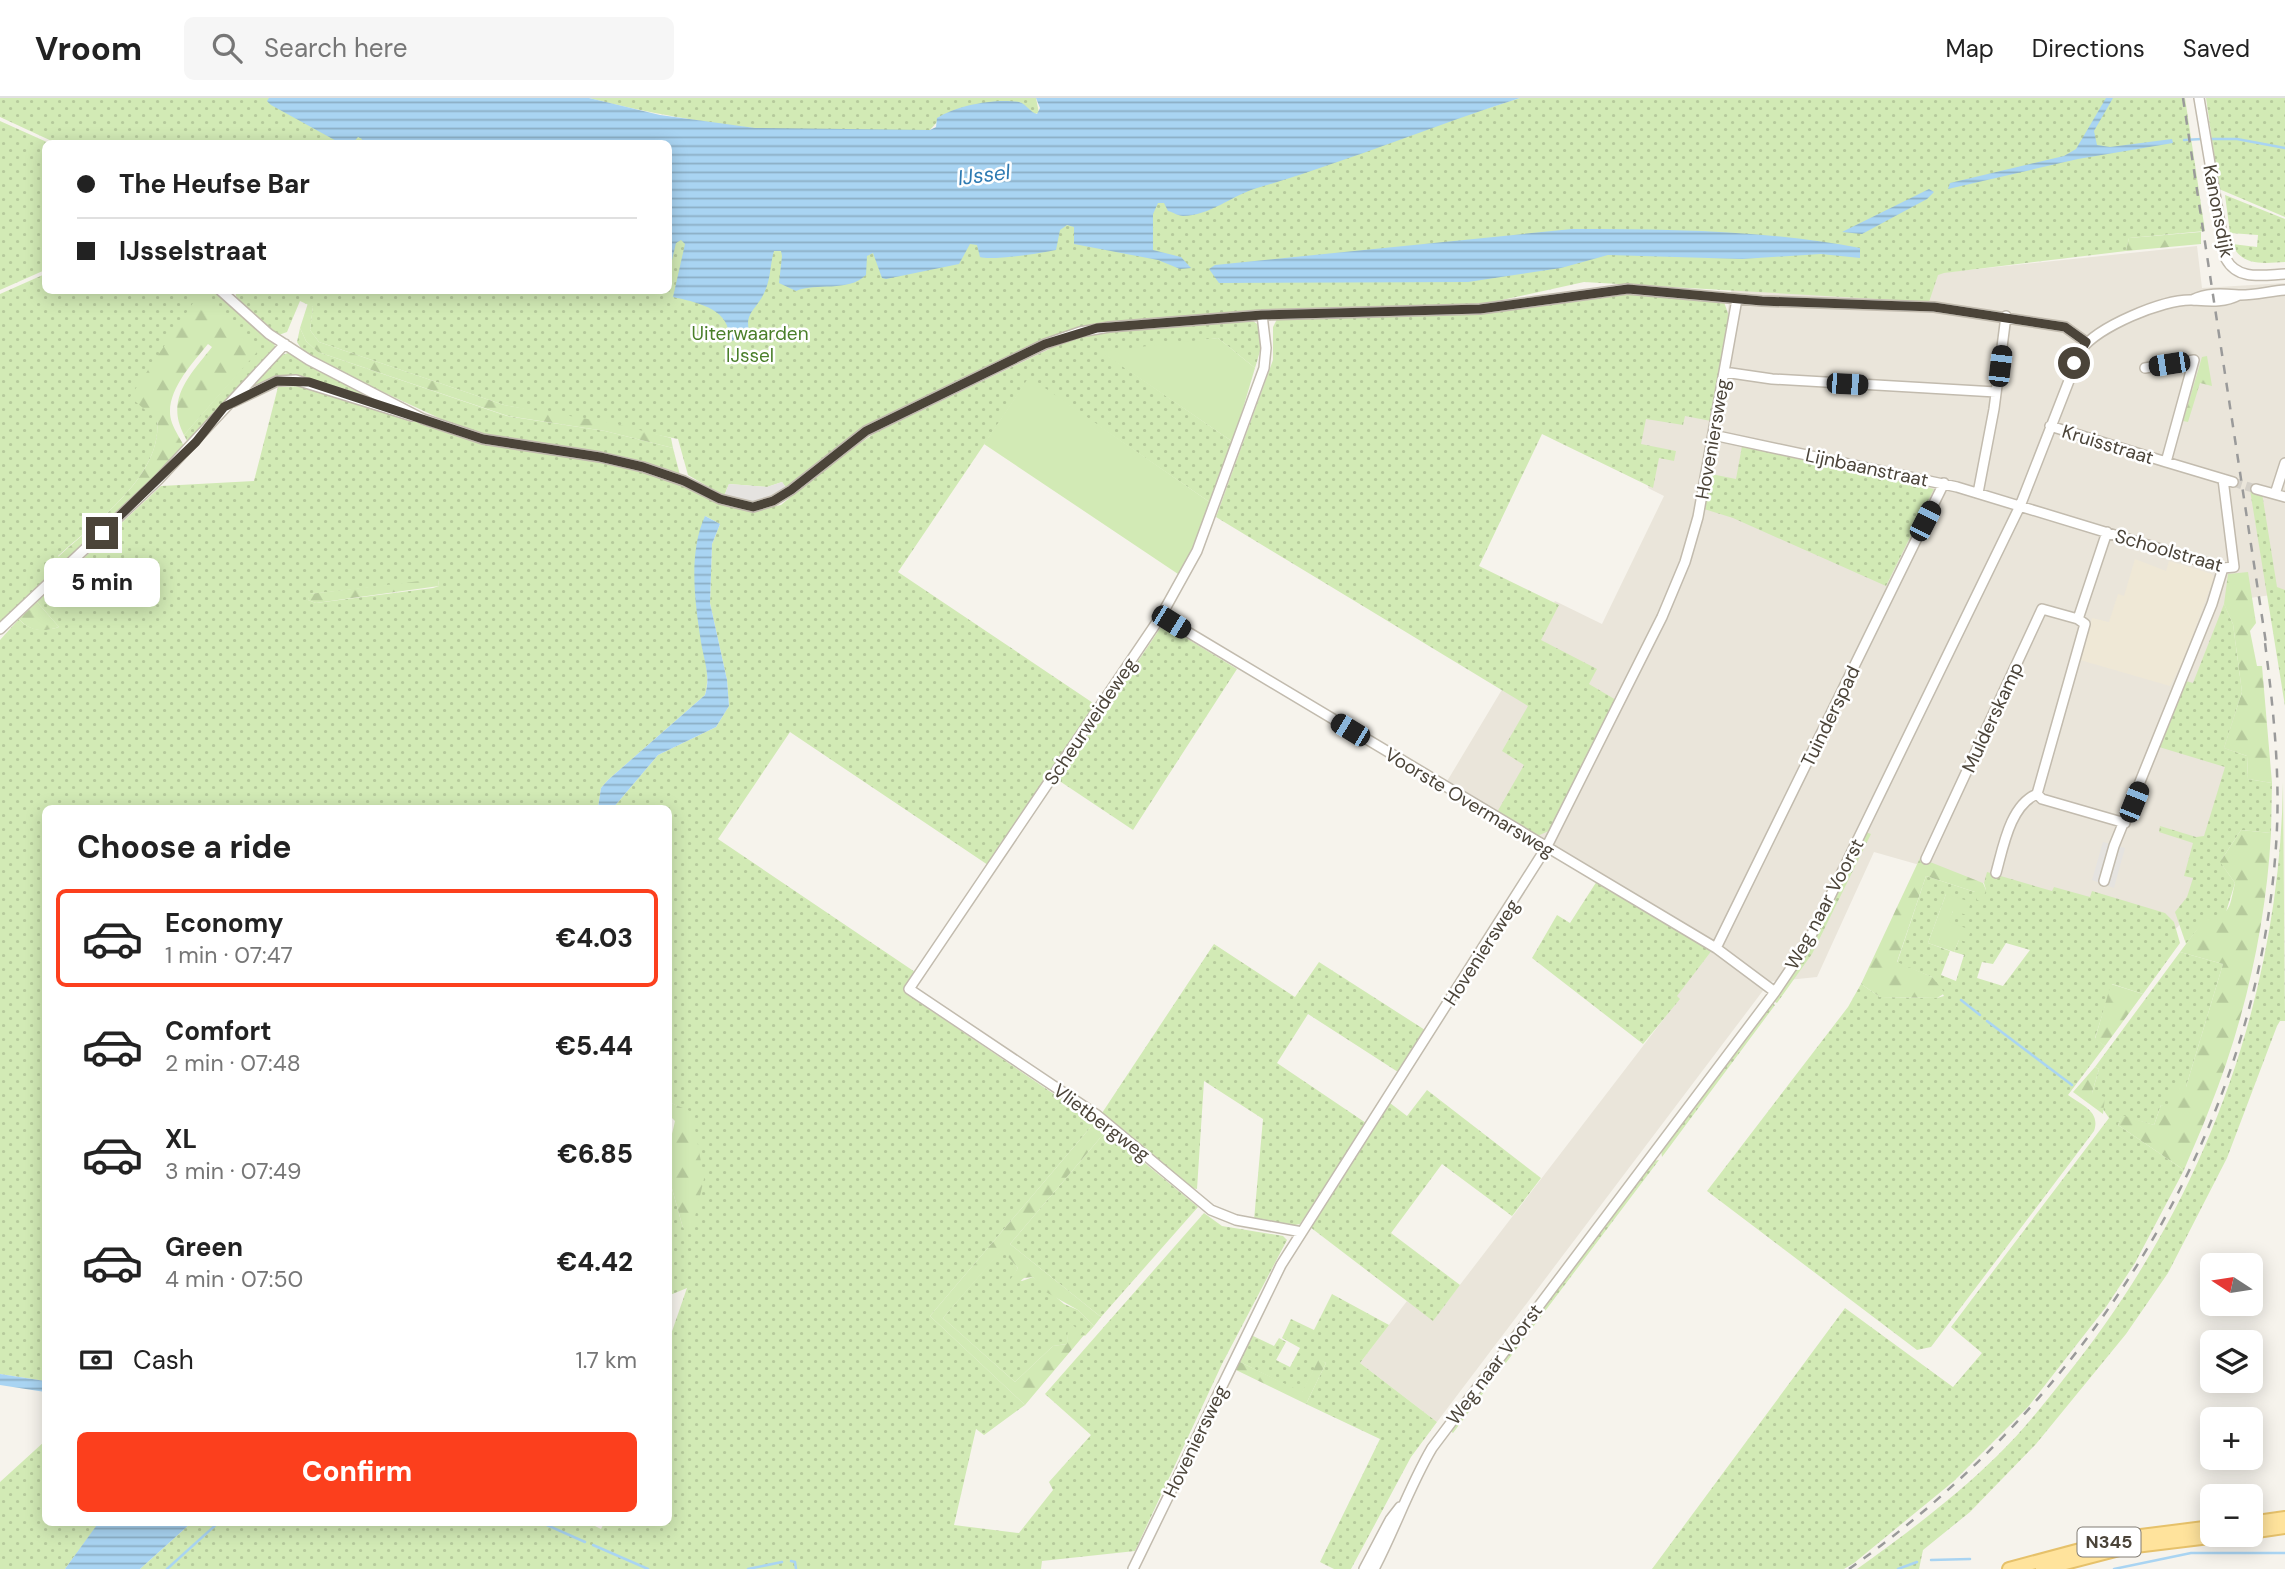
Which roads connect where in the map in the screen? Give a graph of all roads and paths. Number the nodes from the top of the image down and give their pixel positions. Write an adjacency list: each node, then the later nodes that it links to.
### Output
1 (2199, 98): 2 (street, Kanonsdijk)
2 (2285, 274)
3 (2285, 290): 8 (street)
4 (225, 294): 9 (street)
5 (1737, 299): 6 (street); 7 (street); 11 (street, Hoveniersweg)
6 (1262, 315): 14 (street); 27 (street, Scheurweideweg)
7 (2006, 316): 8 (street); 12 (street)
8 (2086, 342): 15 (street, Weg naar Voorst)
9 (285, 344): 13 (street); 14 (street)
10 (2145, 368): 17 (street, Kruisstraat)
11 (1724, 372): 12 (street); 16 (street, Hoveniersweg)
12 (1996, 392): 22 (street)
13 (224, 407): 14 (street); 29 (street)
14 (423, 419)
15 (2050, 426): 17 (street, Kruisstraat); 24 (street, Weg naar Voorst)
16 (1713, 435): 20 (street, Lijnbaanstraat); 32 (street, Hoveniersweg)
17 (2166, 462): 19 (street, Kruisstraat)
18 (2285, 463): 23 (street)
19 (2228, 480): 26 (street, Schoolstraat)
20 (1944, 484): 22 (street, Lijnbaanstraat); 36 (street, Tuinderspad)
21 (2256, 489): 23 (street)
22 (1979, 493): 24 (street, Lijnbaanstraat)
23 (2280, 496)
24 (2020, 506): 25 (street, Schoolstraat); 38 (street, Weg naar Voorst)
25 (2106, 533): 26 (street, Schoolstraat); 28 (street)
26 (2223, 568): 31 (street)
27 (1161, 616): 32 (street, Voorste Overmarsweg); 37 (street, Scheurweideweg)
28 (2078, 619): 30 (street); 33 (street, Mulderskamp)
29 (0, 629)
30 (2037, 794): 31 (street); 34 (street)
31 (2125, 823): 35 (street)
32 (1546, 848): 36 (street, Voorste Overmarsweg); 39 (street, Hoveniersweg)
33 (1926, 859)
34 (1996, 873)
35 (2104, 881)
36 (1716, 948): 38 (street, Voorste Overmarsweg)
37 (909, 989): 39 (street, Vlietbergweg)
38 (1775, 992): 40 (street, Weg naar Voorst)
39 (1302, 1232): 47 (street, Hoveniersweg)
40 (1402, 1505): 48 (street, Weg naar Voorst); 49 (street, Weg naar Voorst)
41 (2285, 1518): 42 (main road)
42 (2263, 1521)
43 (2285, 1527): 45 (main road)
44 (2200, 1529): 50 (main road, N345)
45 (2263, 1530)
46 (2200, 1538): 51 (main road, N345)
47 (1133, 1569)
48 (1364, 1569)
49 (1374, 1569)
50 (2009, 1569)
51 (2042, 1569)

